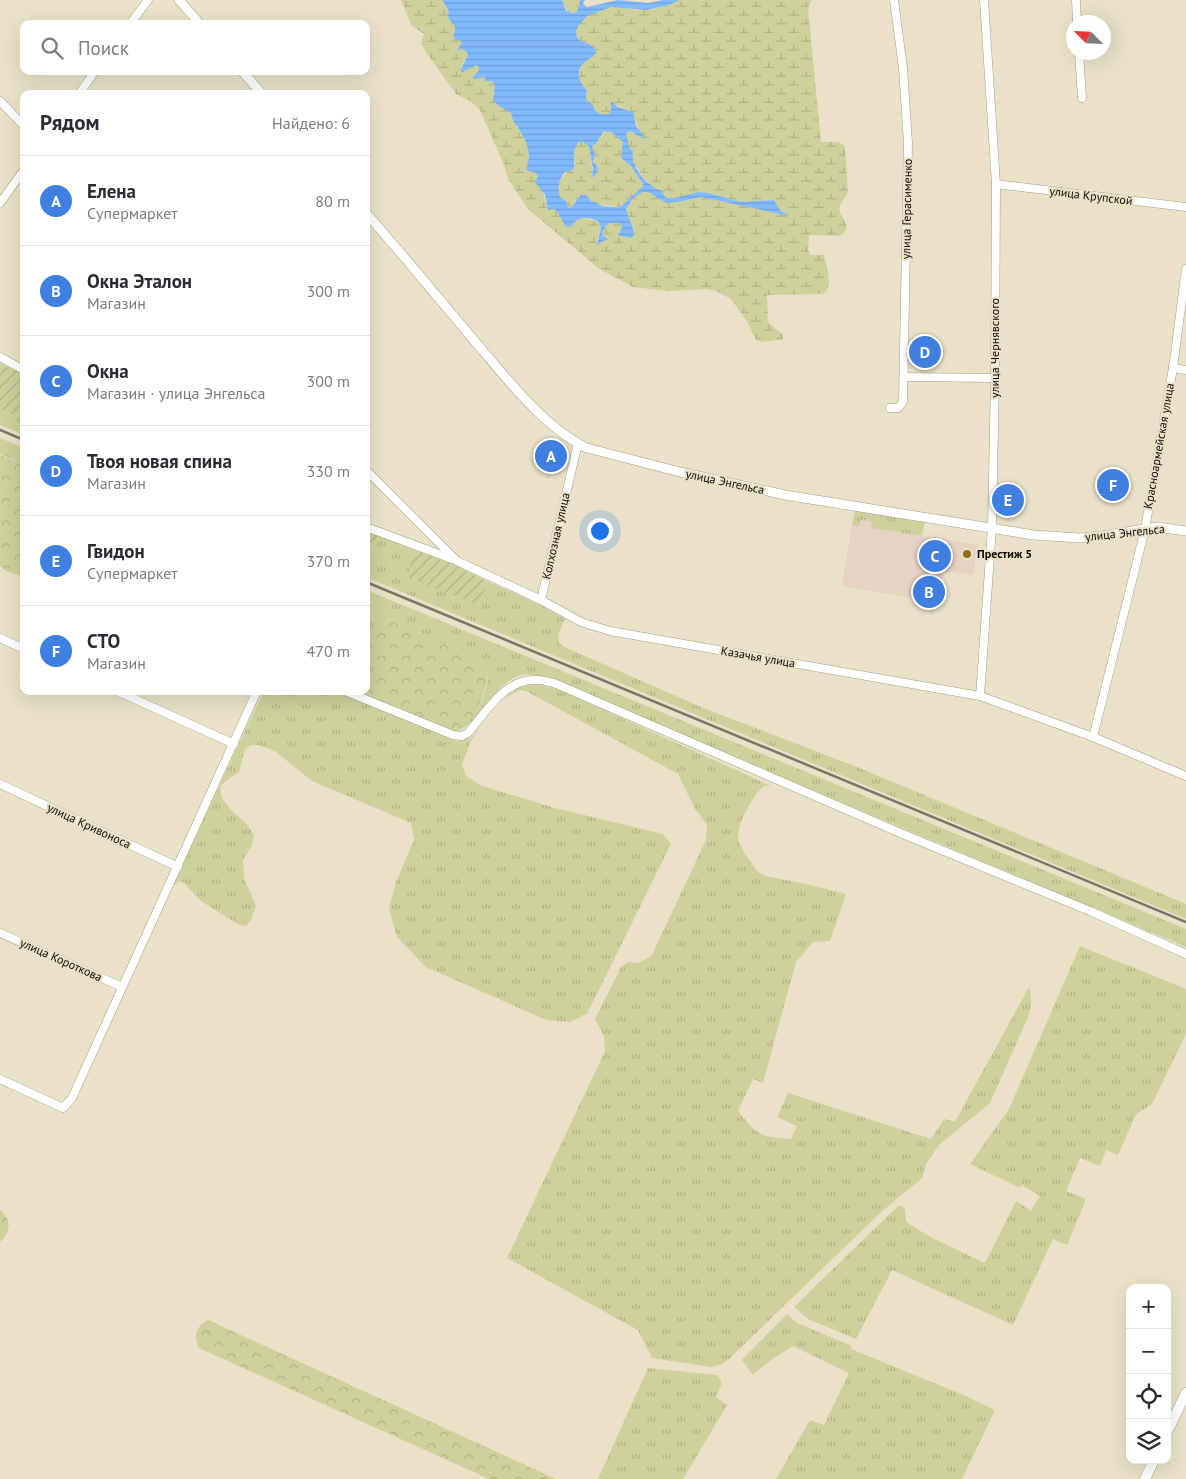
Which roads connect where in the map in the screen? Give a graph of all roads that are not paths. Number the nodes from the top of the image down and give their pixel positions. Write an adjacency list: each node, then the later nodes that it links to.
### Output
1 (148, 0): 7 (street)
2 (179, 0): 8 (street)
3 (894, 0): 27 (street, улица Герасименко)
4 (984, 0): 18 (street, улица Чернявского)
5 (1076, 0): 6 (street)
6 (1077, 15)
7 (133, 20)
8 (196, 20)
9 (1080, 60): 14 (street)
10 (92, 75): 12 (street)
11 (245, 75): 13 (street)
12 (82, 90)
13 (259, 90)
14 (1082, 98)
15 (0, 102): 16 (street)
16 (20, 122)
17 (20, 176): 19 (street)
18 (996, 184): 20 (street, улица Крупской); 28 (street, улица Чернявского)
19 (0, 204)
20 (1186, 207)
21 (370, 218): 30 (street, улица Энгельса)
22 (1186, 269): 25 (street, Красноармейская улица)
23 (0, 357): 24 (street)
24 (20, 368)
25 (1173, 368): 26 (street); 34 (street, Красноармейская улица)
26 (1186, 370)
27 (904, 377): 28 (street); 29 (street, улица Герасименко)
28 (996, 378): 33 (street, улица Чернявского)
29 (890, 408)
30 (578, 443): 33 (street, улица Энгельса); 37 (street, Колхозная улица)
31 (370, 474): 36 (street, Казачья улица)
32 (370, 528): 36 (street)
33 (992, 528): 34 (street, улица Энгельса); 43 (street, улица Чернявского)
34 (1144, 529): 35 (street, улица Энгельса); 44 (street, Красноармейская улица)
35 (1186, 531)
36 (457, 561): 37 (street, Казачья улица)
37 (541, 600): 43 (street, Казачья улица)
38 (0, 638): 39 (street)
39 (20, 647)
40 (126, 695): 45 (street)
41 (255, 695): 45 (street)
42 (354, 695): 50 (street)
43 (980, 696): 44 (street, Казачья улица)
44 (1093, 737): 46 (street, Казачья улица)
45 (234, 744): 48 (street)
46 (1186, 776)
47 (0, 784): 48 (street, улица Кривоноса)
48 (178, 867): 51 (street)
49 (0, 932): 51 (street, улица Короткова)
50 (1186, 954)
51 (122, 987): 52 (street)
52 (0, 1079)
53 (1186, 1393): 54 (main road)
54 (1171, 1424)
55 (1152, 1464): 56 (main road)
56 (1144, 1479)

